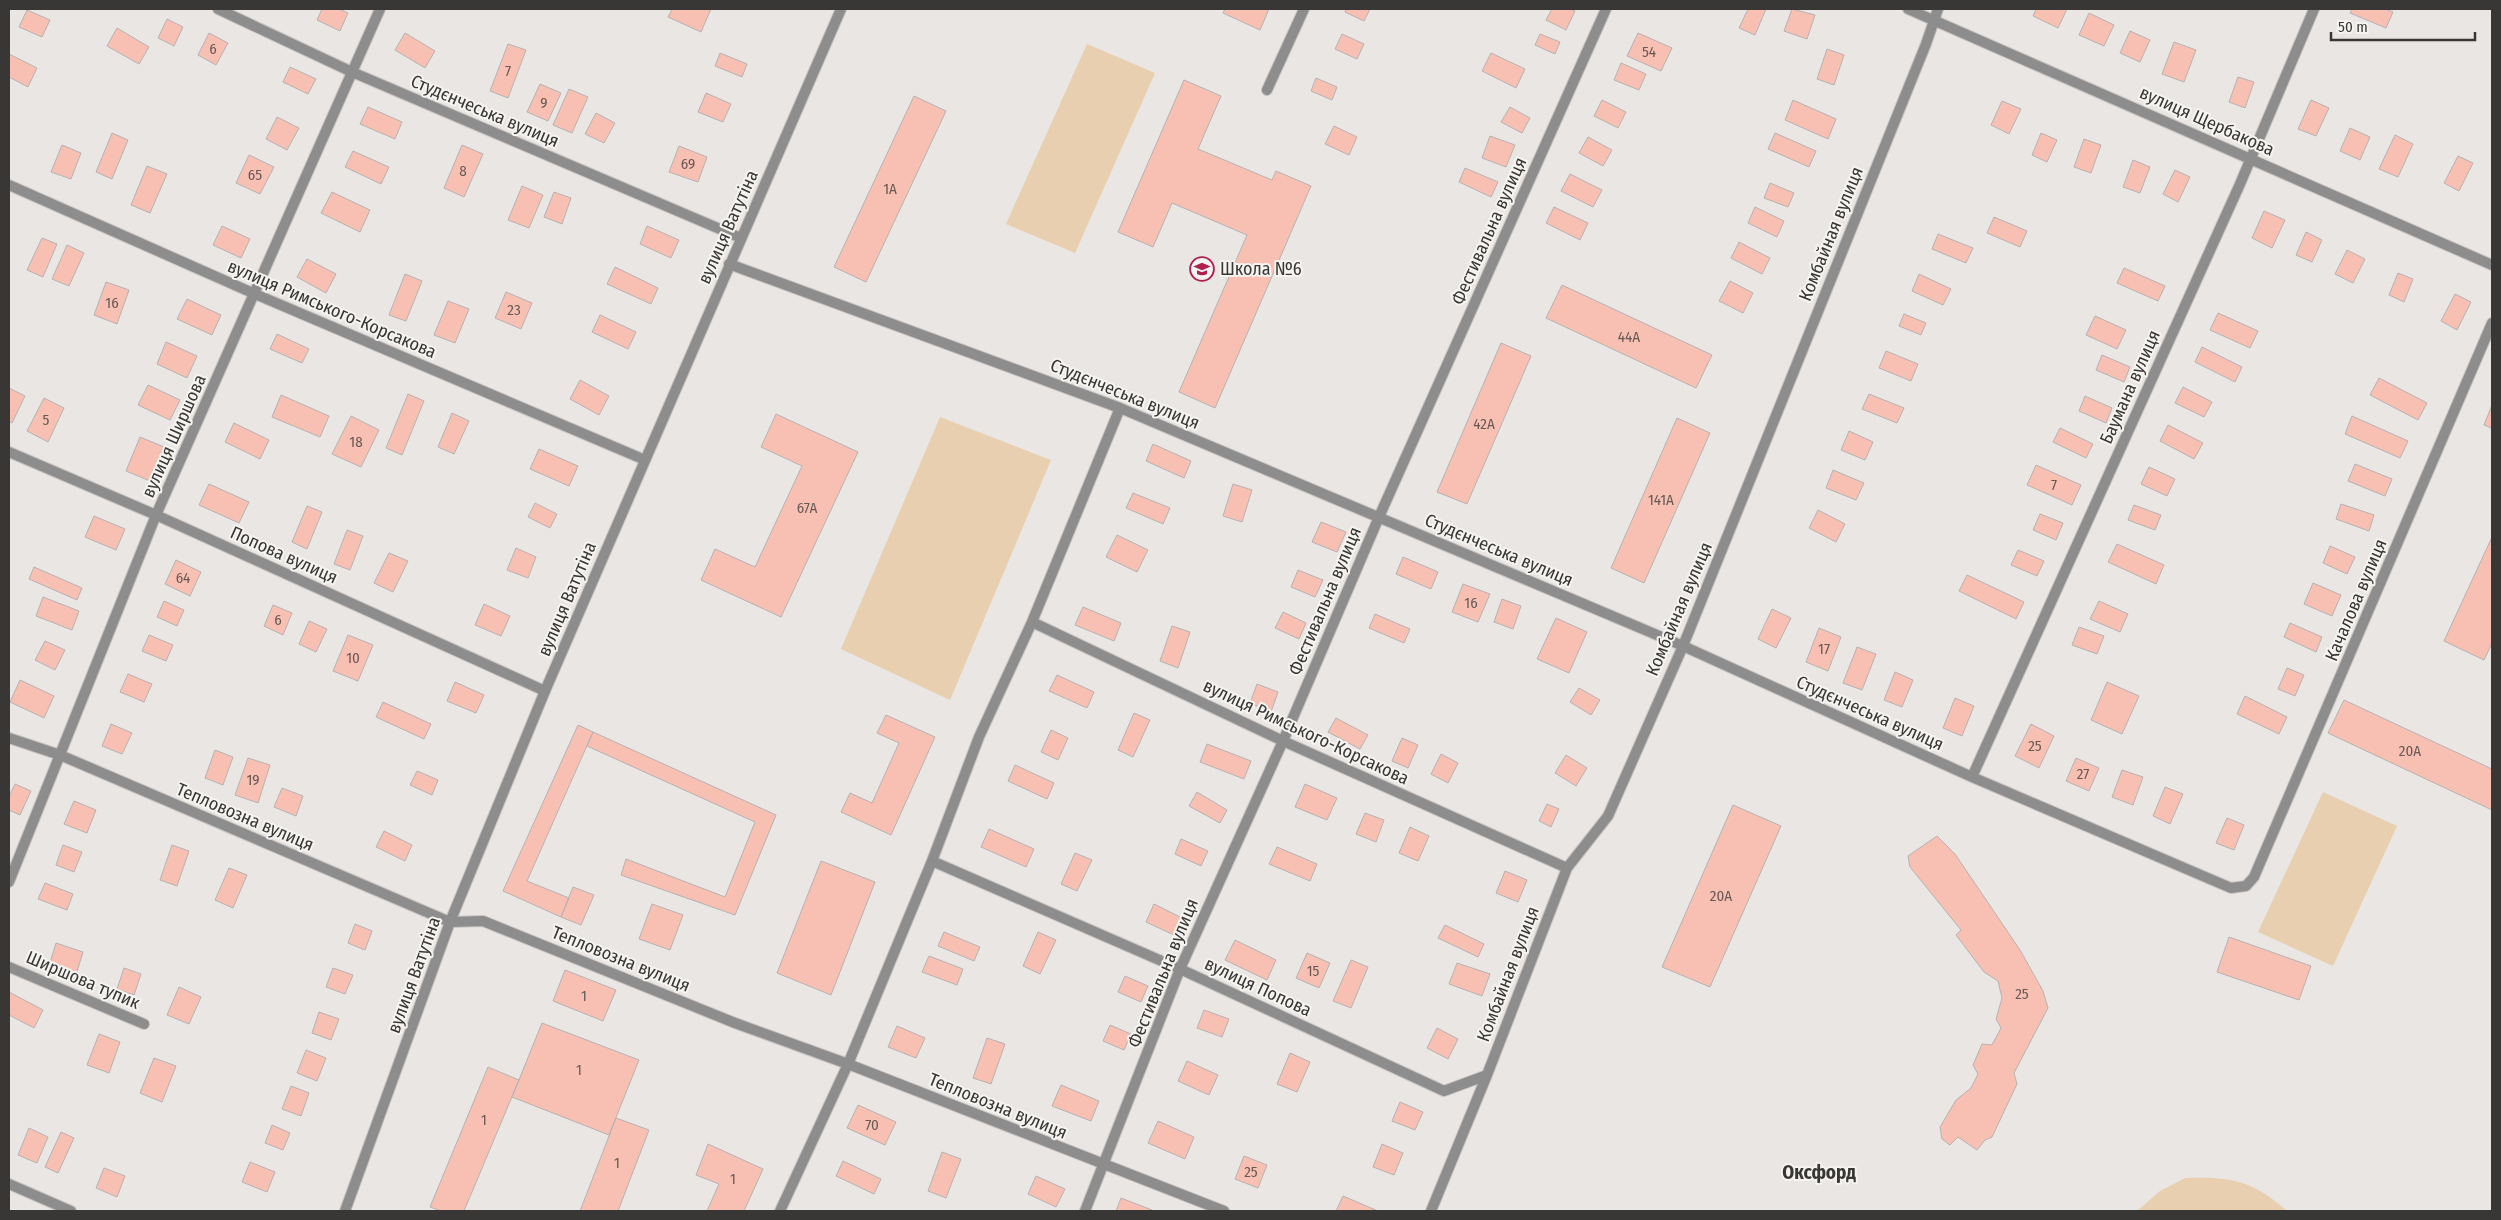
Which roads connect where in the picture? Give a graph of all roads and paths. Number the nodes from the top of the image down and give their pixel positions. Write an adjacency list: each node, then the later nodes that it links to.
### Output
1 (218, 9): 10 (street, Студєнчеська вулиця)
2 (380, 9): 10 (street, вулиця Ширшова)
3 (841, 9): 14 (street, вулиця Ватутіна)
4 (1304, 9): 11 (street)
5 (1606, 9): 23 (street, Фестивальна вулиця)
6 (1908, 9): 9 (street, вулиця Щербакова)
7 (1938, 9): 9 (street, Комбайная вулиця)
8 (2314, 9): 12 (street, Баумана вулиця)
9 (1933, 20): 12 (street, вулиця Щербакова); 25 (street, Комбайная вулиця)
10 (352, 72): 14 (street, Студєнчеська вулиця); 17 (street, вулиця Ширшова)
11 (1267, 90)
12 (2251, 158): 16 (street, вулиця Щербакова); 30 (street, Баумана вулиця)
13 (9, 185): 17 (street, вулиця Римського-Корсакова)
14 (741, 238): 15 (street, вулиця Ватутіна)
15 (729, 264): 19 (street, Студєнчеська вулиця); 21 (street, вулиця Ватутіна)
16 (2492, 265)
17 (255, 294): 21 (street, вулиця Римського-Корсакова); 22 (street, вулиця Ширшова)
18 (2492, 323): 34 (street, Качалова вулиця)
19 (1120, 408): 23 (street, Студєнчеська вулиця); 24 (street)
20 (9, 452): 22 (street, Попова вулиця)
21 (645, 460): 26 (street, вулиця Ватутіна)
22 (156, 515): 26 (street, Попова вулиця); 29 (street, вулиця Ширшова)
23 (1378, 517): 25 (street, Студєнчеська вулиця); 28 (street, Фестивальна вулиця)
24 (1032, 622): 28 (street, вулиця Римського-Корсакова); 31 (street)
25 (1683, 646): 30 (street, Студєнчеська вулиця); 32 (street, Комбайная вулиця)
26 (545, 690): 35 (street, вулиця Ватутіна)
27 (9, 738): 29 (street, Тепловозна вулиця)
28 (1283, 741): 32 (street, вулиця Римського-Корсакова); 37 (street, Фестивальна вулиця)
29 (60, 755): 33 (street, вулиця Ширшова); 35 (street, Тепловозна вулиця)
30 (1972, 777): 34 (street, Студєнчеська вулиця)
31 (932, 861): 37 (street, вулиця Попова); 39 (street)
32 (1567, 868): 40 (street, Комбайная вулиця)
33 (9, 882)
34 (2246, 886)
35 (450, 922): 39 (street, Тепловозна вулиця); 44 (street, вулиця Ватутіна)
36 (9, 967): 38 (street, Ширшова тупик)
37 (1180, 969): 40 (street, вулиця Попова); 41 (street, Фестивальна вулиця)
38 (144, 1024)
39 (848, 1064): 41 (street, Тепловозна вулиця); 45 (street)
40 (1487, 1075): 48 (street, Комбайная вулиця)
41 (1104, 1166): 46 (street, Фестивальна вулиця); 47 (street, Тепловозна вулиця)
42 (9, 1184): 43 (street)
43 (71, 1211)
44 (346, 1211)
45 (780, 1211)
46 (1085, 1211)
47 (1224, 1211)
48 (1431, 1211)

